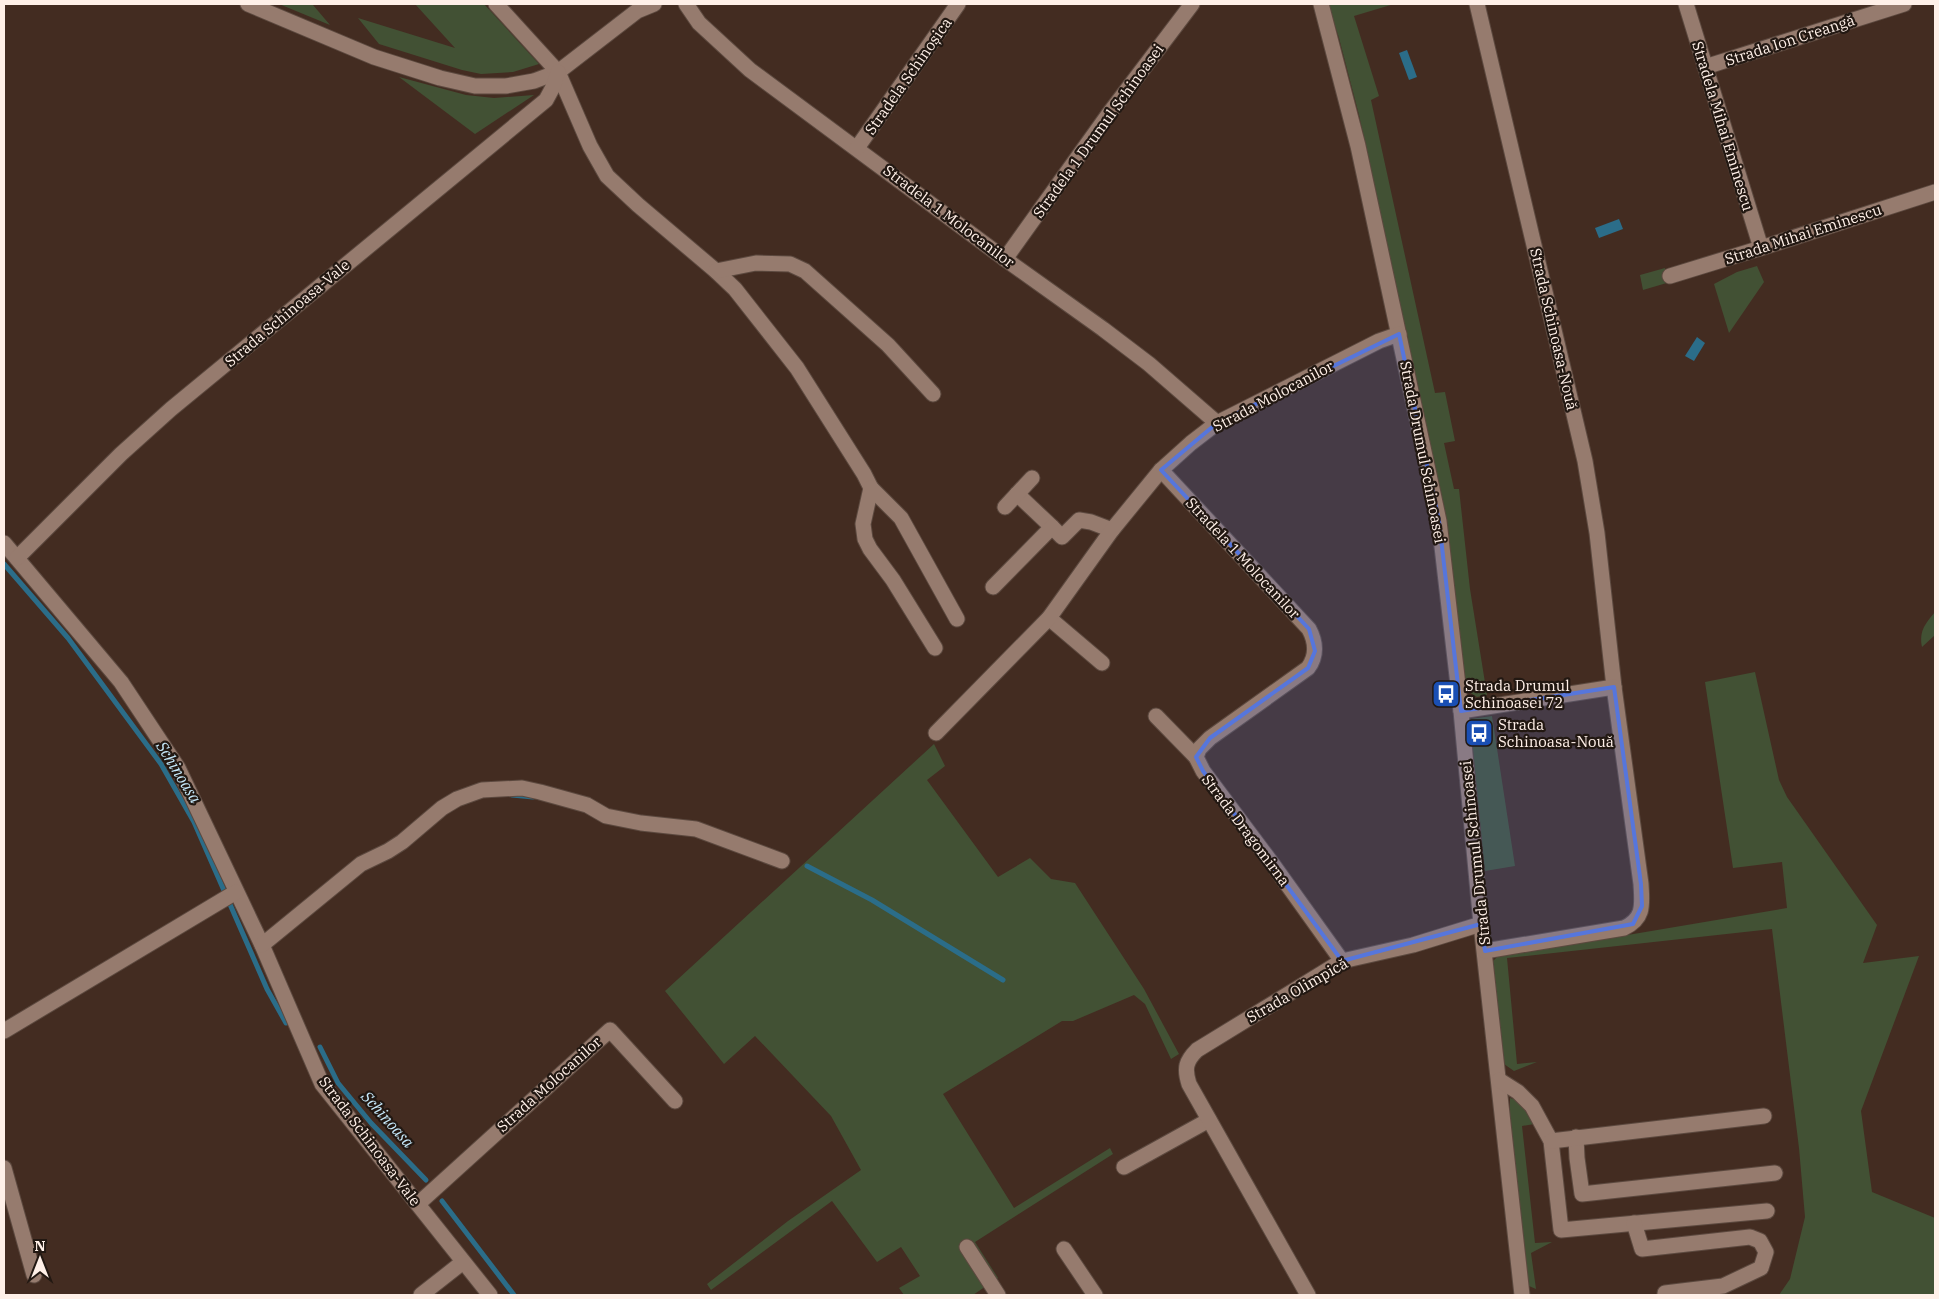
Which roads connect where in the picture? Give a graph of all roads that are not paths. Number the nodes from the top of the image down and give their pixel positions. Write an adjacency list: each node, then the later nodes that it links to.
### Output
1 (248, 4): 12 (street)
2 (496, 4): 12 (street)
3 (654, 4): 12 (street)
4 (686, 4): 13 (street, Stradela 1 Molocanilor)
5 (958, 4): 13 (street, Stradela Schinoșica)
6 (1192, 4): 16 (street, Stradela 1 Drumul Schinoasei)
7 (1321, 4): 19 (street, Strada Drumul Schinoasei)
8 (1477, 4): 37 (street, Strada Schinoasa-Nouă)
9 (1686, 4): 11 (street, Stradela Mihai Eminescu)
10 (1904, 4): 11 (street, Strada Ion Creangă)
11 (1706, 67): 15 (street, Stradela Mihai Eminescu)
12 (558, 72): 17 (street); 30 (street, Strada Schinoasa-Vale)
13 (857, 148): 16 (street, Stradela 1 Molocanilor)
14 (1935, 192): 15 (street, Strada Mihai Eminescu)
15 (1761, 248): 18 (street, Strada Mihai Eminescu)
16 (1006, 259): 21 (street, Stradela 1 Molocanilor)
17 (716, 271): 20 (street); 24 (street)
18 (1670, 276)
19 (1399, 334): 21 (street, Strada Molocanilor); 38 (street, Strada Drumul Schinoasei)
20 (933, 394)
21 (1217, 423): 22 (street, Strada Molocanilor)
22 (1161, 470): 28 (street, Strada Molocanilor); 35 (street, Stradela 1 Molocanilor)
23 (1032, 478): 25 (street)
24 (871, 488): 33 (street); 34 (street)
25 (1017, 494): 26 (street); 27 (street)
26 (1005, 507)
27 (1052, 527): 28 (street); 31 (street)
28 (1112, 530): 32 (street, Strada Molocanilor)
29 (4, 542): 30 (street, Strada Schinoasa-Vale)
30 (17, 558): 43 (street, Strada Schinoasa-Vale)
31 (993, 587)
32 (1049, 618): 36 (street); 40 (street, Strada Molocanilor)
33 (957, 619)
34 (936, 648)
35 (1315, 651): 41 (street, Strada Dragomirna)
36 (1102, 663)
37 (1614, 687): 38 (street); 46 (street, Strada Schinoasa-Nouă)
38 (1461, 711): 44 (street, Strada Drumul Schinoasei)
39 (1156, 716): 41 (street)
40 (936, 733)
41 (1196, 757): 47 (street, Strada Dragomirna)
42 (782, 861): 45 (street)
43 (230, 896): 45 (street, Strada Schinoasa-Vale); 48 (street)
44 (1481, 924): 46 (street, Strada Drumul Schinoasei); 47 (street, Strada Olimpică)
45 (262, 945): 58 (street, Strada Schinoasa-Vale)
46 (1485, 951): 49 (street, Strada Drumul Schinoasei)
47 (1342, 961): 52 (street, Strada Olimpică)
48 (4, 1031)
49 (1499, 1080): 54 (street); 66 (street, Strada Drumul Schinoasei)
50 (675, 1101): 58 (street, Strada Molocanilor)
51 (1764, 1116): 53 (street)
52 (1209, 1120): 55 (street); 71 (street, Strada Olimpică)
53 (1576, 1138): 54 (street); 57 (street)
54 (1551, 1140): 60 (street)
55 (1124, 1166)
56 (4, 1168): 64 (street)
57 (1775, 1173)
58 (418, 1204): 63 (street, Strada Schinoasa-Vale)
59 (1767, 1211): 60 (street)
60 (1634, 1223): 65 (street)
61 (967, 1246): 69 (street)
62 (1064, 1248): 70 (street)
63 (463, 1262): 67 (street); 68 (street, Strada Schinoasa-Vale)
64 (34, 1275)
65 (1723, 1291): 72 (street)
66 (1517, 1293)
67 (421, 1295)
68 (490, 1295)
69 (998, 1295)
70 (1095, 1295)
71 (1308, 1295)
72 (1665, 1295)

